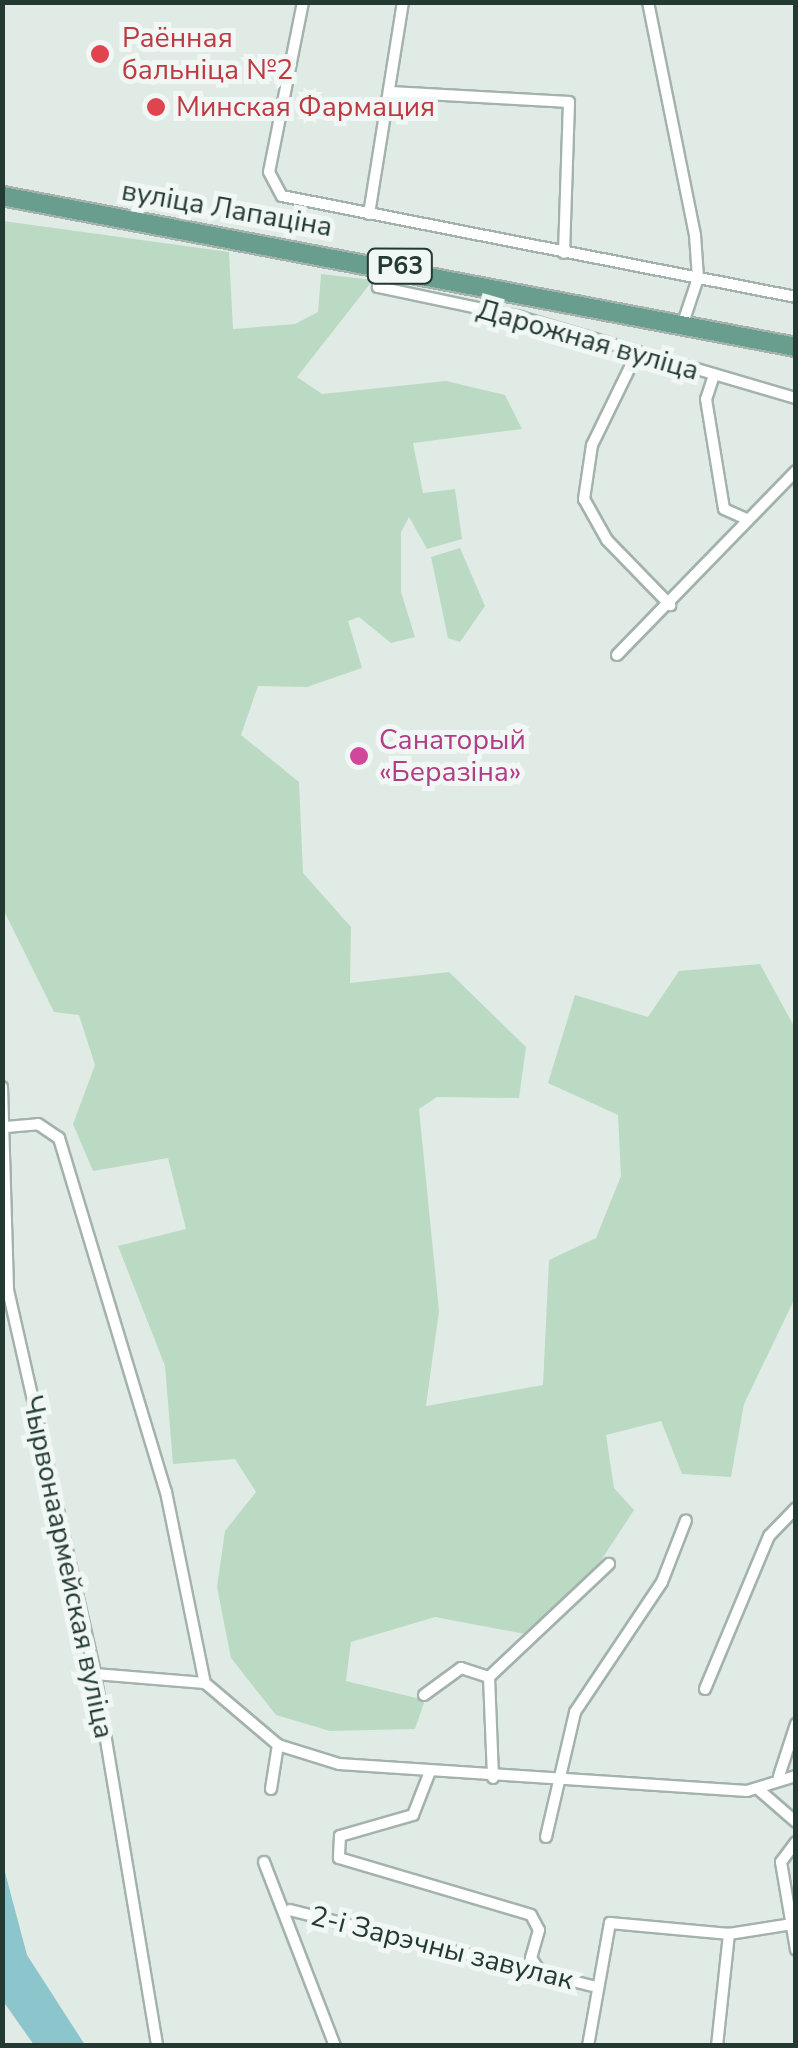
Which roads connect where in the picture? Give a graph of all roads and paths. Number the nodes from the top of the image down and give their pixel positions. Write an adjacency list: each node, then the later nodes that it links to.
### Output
1 (303, 2): 6 (street)
2 (403, 2): 4 (street)
3 (648, 2): 9 (street)
4 (391, 92): 6 (street); 7 (street)
5 (2, 196): 8 (main road, вуліца Лапаціна / Р63)
6 (369, 214): 7 (street)
7 (564, 253): 9 (street)
8 (379, 263): 11 (main road, вуліца Лапаціна / Р63); 13 (street, Дарожная вуліца)
9 (698, 278): 10 (street); 11 (street)
10 (796, 296)
11 (683, 323): 12 (main road, вуліца Лапаціна / Р63)
12 (796, 347)
13 (635, 358): 14 (street, Дарожная вуліца); 18 (street)
14 (714, 375): 15 (street, Дарожная вуліца); 17 (street)
15 (796, 398)
16 (796, 471): 17 (street)
17 (746, 519): 18 (street)
18 (670, 604): 19 (street)
19 (617, 655)
20 (2, 1087): 21 (street, Чырвонаармейская вуліца)
21 (6, 1127): 25 (street, Чырвонаармейская вуліца); 27 (street)
22 (796, 1508): 28 (street)
23 (686, 1520): 36 (street)
24 (609, 1564): 26 (street)
25 (95, 1674): 27 (street); 49 (street, Чырвонаармейская вуліца)
26 (489, 1677): 29 (street); 35 (street)
27 (205, 1684): 31 (street)
28 (704, 1689)
29 (424, 1695)
30 (796, 1724): 33 (street)
31 (278, 1745): 32 (street); 37 (street)
32 (429, 1774): 35 (street); 47 (street)
33 (779, 1776): 34 (street); 38 (street)
34 (796, 1776)
35 (492, 1778): 36 (street)
36 (564, 1785): 38 (street); 40 (street)
37 (271, 1789)
38 (758, 1789): 39 (street)
39 (796, 1822)
40 (546, 1837)
41 (796, 1842): 44 (street)
42 (264, 1862): 43 (street)
43 (290, 1910): 47 (street, 2-і Зарэчны завулак); 50 (street)
44 (792, 1924): 45 (street); 46 (street)
45 (730, 1934): 48 (street); 52 (street)
46 (796, 1950)
47 (541, 1973): 48 (street, 2-і Зарэчны завулак)
48 (593, 1986): 51 (street)
49 (157, 2046)
50 (335, 2046)
51 (588, 2046)
52 (717, 2046)

